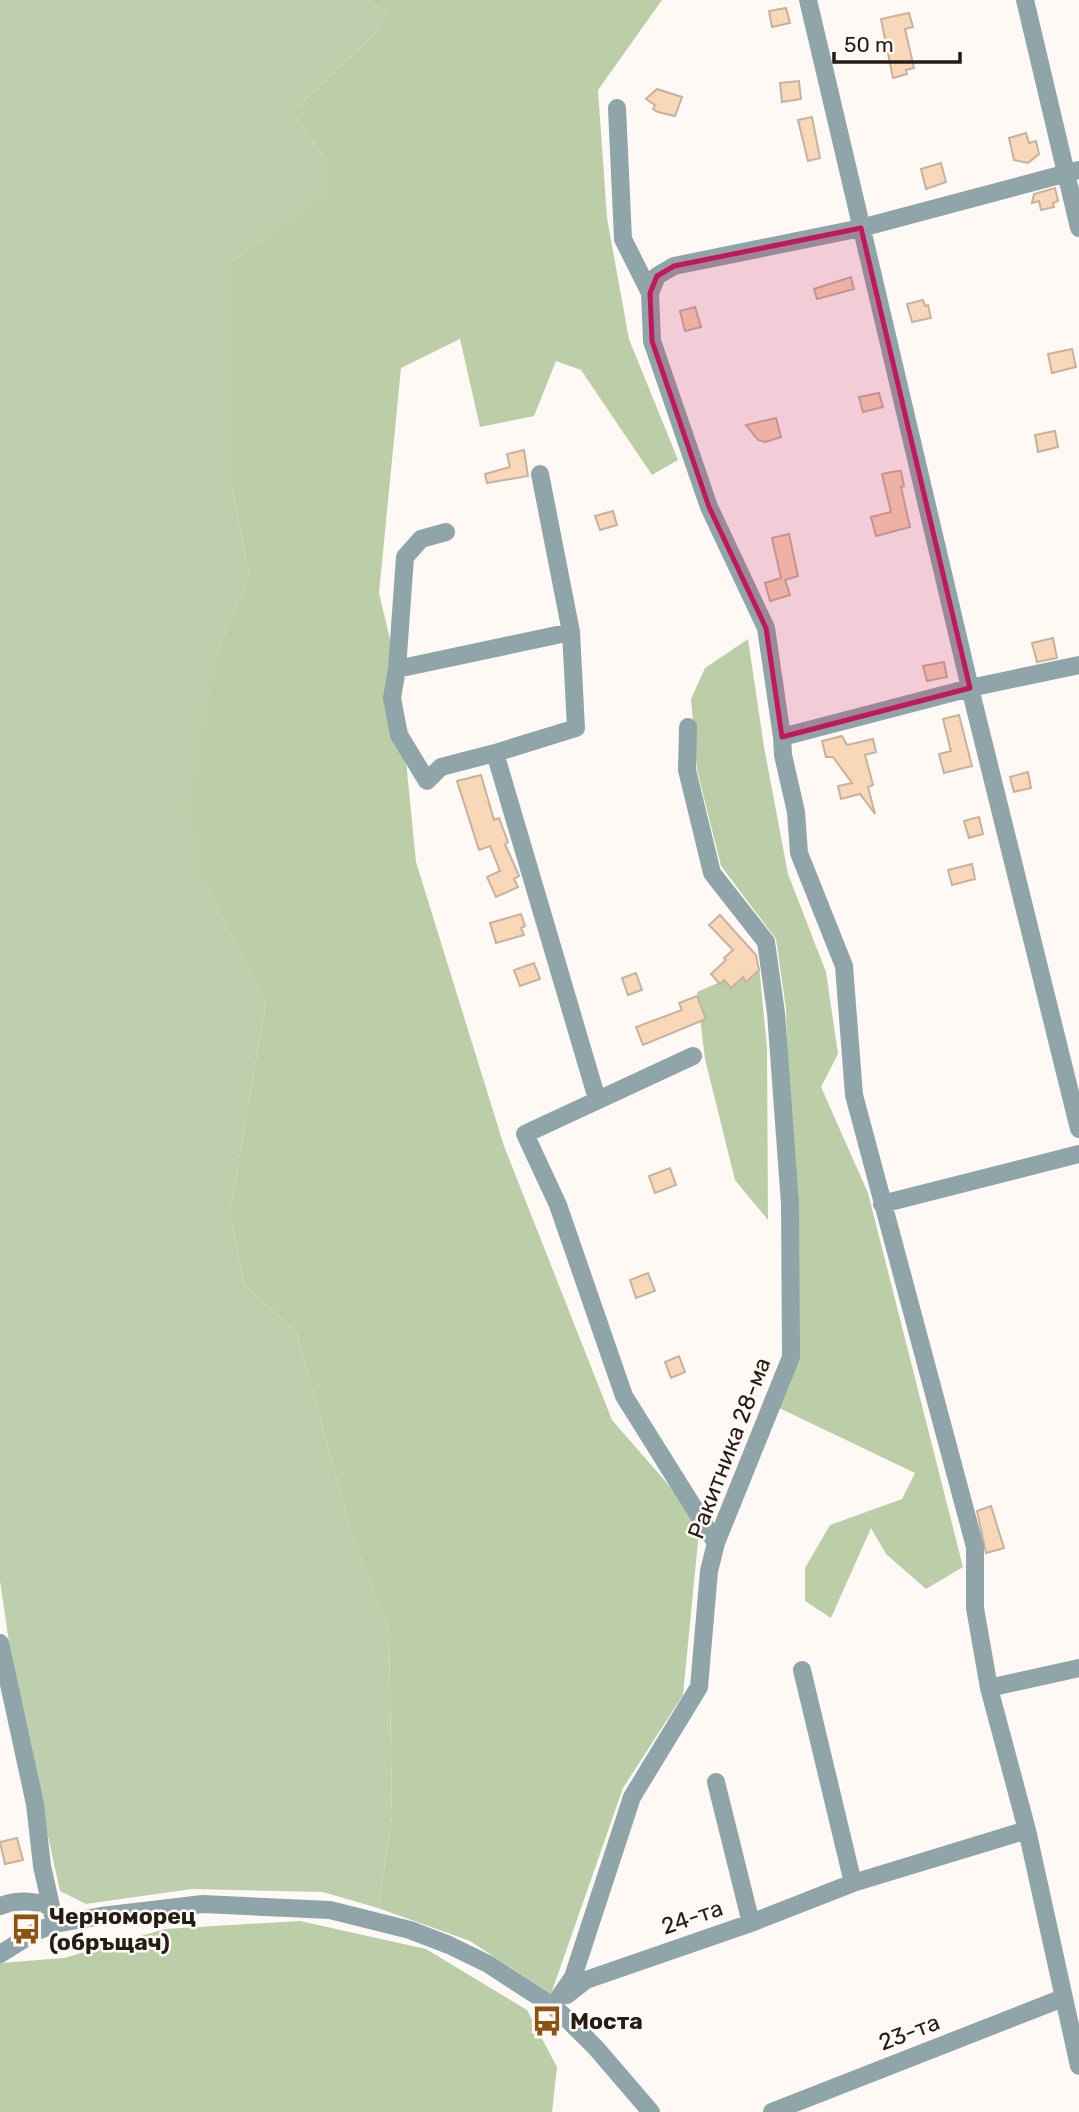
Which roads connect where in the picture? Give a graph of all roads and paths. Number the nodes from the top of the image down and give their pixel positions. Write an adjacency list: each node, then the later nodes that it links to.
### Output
1 (807, 0): 5 (street)
2 (1025, 0): 4 (street)
3 (617, 108): 7 (street)
4 (1073, 172): 5 (street); 6 (street)
5 (862, 228): 7 (street); 13 (street)
6 (1079, 228)
7 (650, 293): 15 (street)
8 (540, 474): 10 (street)
9 (446, 532): 12 (street)
10 (571, 632): 12 (street); 16 (street)
11 (1079, 665): 13 (street)
12 (397, 669): 16 (street)
13 (970, 688): 15 (street); 19 (street)
14 (688, 727): 22 (street, Ракитника 28-ма)
15 (782, 737): 21 (street)
16 (495, 753): 18 (street)
17 (693, 1056): 18 (street)
18 (597, 1099): 22 (street)
19 (1079, 1129)
20 (1079, 1154): 21 (street)
21 (882, 1204): 26 (street)
22 (716, 1543): 35 (street, Ракитника 28-ма)
23 (0, 1643): 31 (street)
24 (1079, 1668): 26 (street)
25 (802, 1670): 29 (street)
26 (989, 1688): 28 (street)
27 (716, 1782): 32 (street)
28 (1027, 1829): 29 (street, 24-та); 34 (street)
29 (853, 1883): 32 (street, 24-та)
30 (0, 1906): 31 (street)
31 (53, 1915): 33 (street); 35 (street)
32 (751, 1923): 35 (street, 24-та)
33 (0, 1954)
34 (1063, 1998): 36 (street); 38 (street, 23-та)
35 (553, 2006): 37 (street)
36 (1078, 2054)
37 (651, 2112)
38 (772, 2112)

